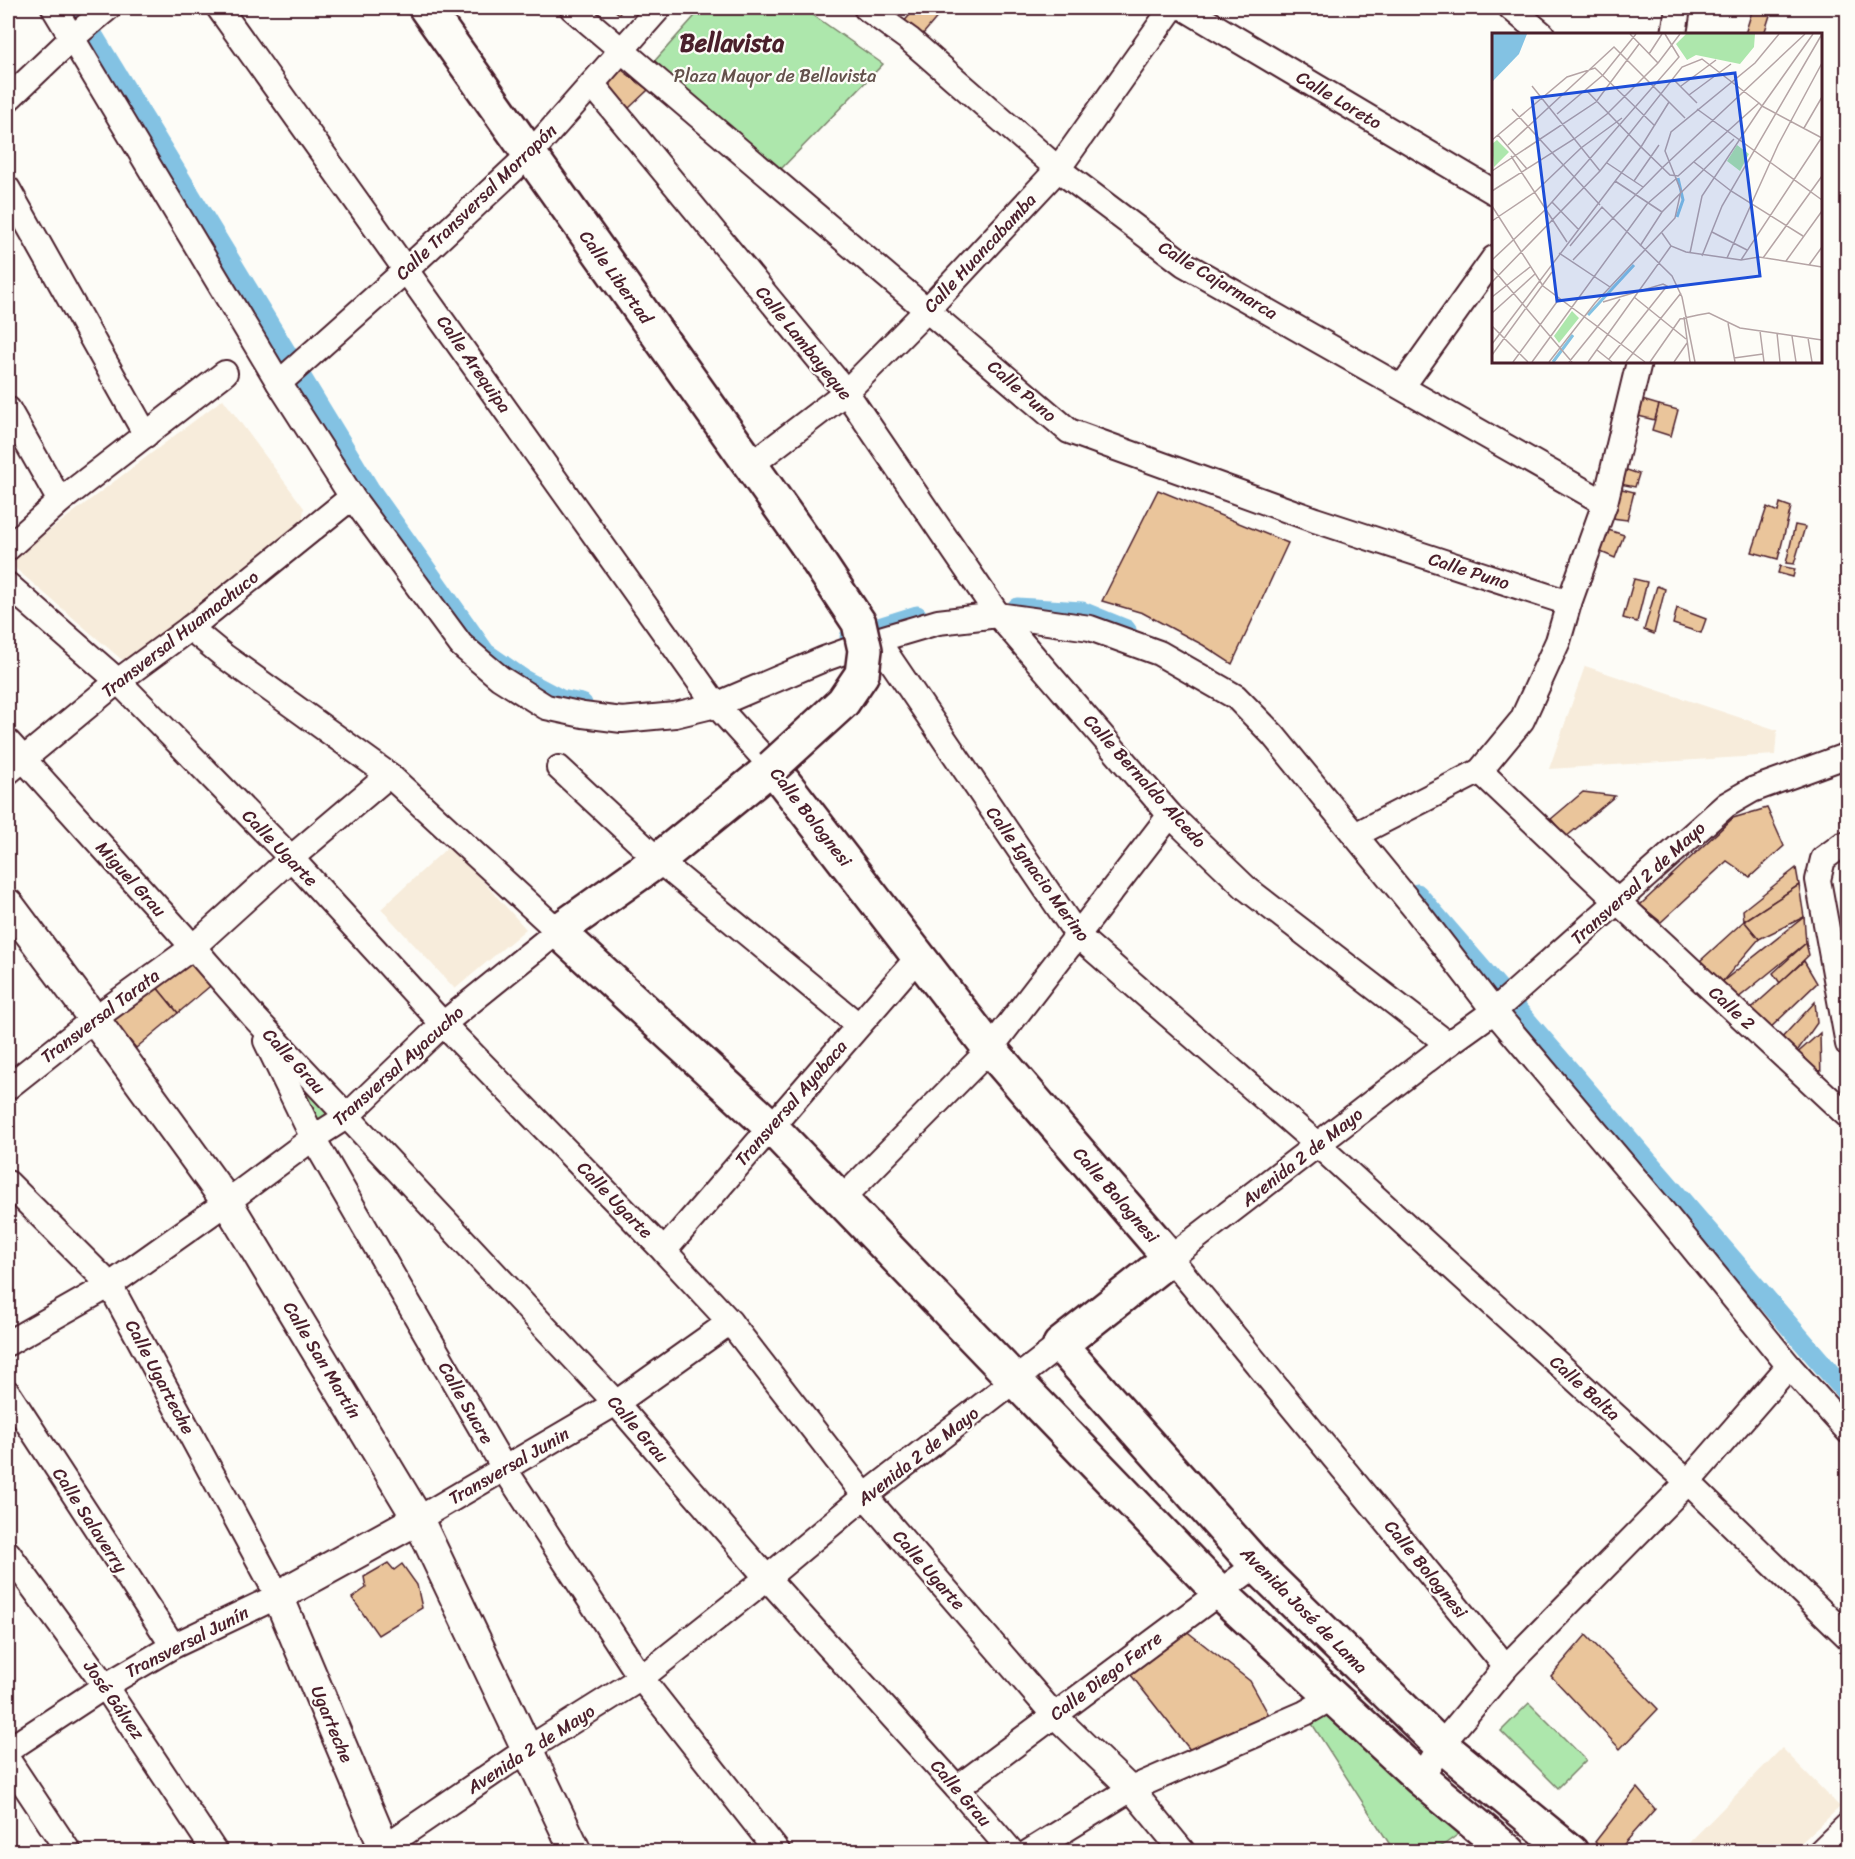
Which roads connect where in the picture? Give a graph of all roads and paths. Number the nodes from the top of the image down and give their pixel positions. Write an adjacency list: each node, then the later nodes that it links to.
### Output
1 (54, 8): 14 (street)
2 (108, 8): 14 (street)
3 (219, 8): 23 (street, Calle Arequipa)
4 (426, 8): 18 (main road, Calle Libertad)
5 (573, 8): 15 (street, Calle Puno)
6 (659, 8): 15 (street, Calle Transversal Morropón)
7 (866, 8): 19 (street, Calle Cajarmarca)
8 (1172, 8): 19 (street, Calle Huancabamba)
9 (1184, 8): 21 (street, Calle Loreto)
10 (1511, 8): 12 (street)
11 (1678, 8): 13 (street)
12 (1541, 33)
13 (1674, 33)
14 (72, 38): 17 (street); 27 (street)
15 (621, 50): 16 (street, Calle Transversal Morropón); 24 (street, Calle Puno)
16 (592, 84): 18 (street, Calle Transversal Morropón); 29 (street, Calle Lambayeque)
17 (8, 99)
18 (529, 155): 23 (street, Calle Transversal Morropón); 32 (main road, Calle Libertad)
19 (1058, 170): 24 (street, Calle Huancabamba); 28 (street, Calle Cajarmarca)
20 (8, 189): 31 (street)
21 (1492, 191)
22 (1492, 261): 28 (street)
23 (407, 269): 27 (street, Calle Transversal Morropón); 43 (street, Calle Arequipa)
24 (927, 310): 29 (street, Calle Huancabamba); 38 (street, Calle Puno)
25 (1639, 363): 35 (street)
26 (225, 374): 31 (street)
27 (279, 383): 33 (street)
28 (1402, 387): 35 (street, Calle Cajarmarca)
29 (846, 392): 32 (street, Calle Huancabamba); 39 (street, Calle Lambayeque)
30 (8, 409): 34 (street)
31 (146, 435): 34 (street)
32 (751, 465): 46 (main road, Calle Libertad, bridge)
33 (352, 497): 40 (street, Transversal Huamachuco); 43 (street)
34 (60, 501): 36 (street)
35 (1605, 503): 38 (street)
36 (8, 548)
37 (8, 585): 42 (street, Calle Ugarte)
38 (1569, 603): 48 (street)
39 (998, 615): 41 (street); 50 (street, Calle Bernaldo Alcedo); 51 (street)
40 (190, 628): 42 (street, Transversal Huamachuco); 49 (street)
41 (877, 640): 43 (street); 58 (street, Calle Ignacio Merino)
42 (118, 681): 45 (street, Transversal Huamachuco); 53 (street, Calle Ugarte)
43 (723, 712): 46 (street, Calle Bolognesi)
44 (1848, 755): 55 (street, Transversal 2 de Mayo)
45 (12, 758): 59 (street, Miguel Grau)
46 (772, 767): 54 (main road, Transversal Ayacucho); 60 (main road, Calle Bolognesi)
47 (559, 768): 54 (street)
48 (1480, 771): 51 (street); 55 (street, Calle 2)
49 (389, 775): 53 (street, Transversal Tarata); 57 (street)
50 (1170, 814): 58 (street); 66 (street, Calle Bernaldo Alcedo)
51 (1355, 835): 61 (street)
52 (1848, 845): 67 (street)
53 (291, 858): 59 (street, Transversal Tarata); 64 (street, Calle Ugarte)
54 (658, 860): 57 (main road, Transversal Ayacucho); 65 (street)
55 (1617, 901): 61 (street, Transversal 2 de Mayo); 70 (street, Calle 2)
56 (8, 904): 63 (street, Calle San Martín)
57 (558, 931): 64 (street, Transversal Ayacucho); 72 (main road)
58 (1078, 936): 68 (street); 74 (street, Calle Ignacio Merino)
59 (193, 947): 62 (street, Miguel Grau); 63 (street, Transversal Tarata)
60 (919, 956): 65 (street, Transversal Ayabaca); 68 (main road, Calle Bolognesi)
61 (1496, 1009): 66 (street, Transversal 2 de Mayo); 84 (street)
62 (254, 1017): 71 (street, Calle Grau); 73 (street, Calle Sucre)
63 (94, 1018): 69 (street, Transversal Tarata); 77 (street, Calle San Martín)
64 (443, 1024): 71 (street, Transversal Ayacucho); 78 (street, Calle Ugarte)
65 (858, 1025): 72 (street, Transversal Ayabaca)
66 (1448, 1044): 74 (street, Avenida 2 de Mayo)
67 (1848, 1044)
68 (990, 1049): 76 (street); 79 (main road, Calle Bolognesi)
69 (8, 1087)
70 (1848, 1116)
71 (346, 1117): 73 (street, Transversal Ayacucho); 87 (street, Calle Grau)
72 (770, 1126): 76 (main road); 78 (street, Transversal Ayabaca)
73 (313, 1138): 77 (street, Transversal Ayacucho); 89 (street, Calle Sucre)
74 (1318, 1145): 79 (street, Avenida 2 de Mayo); 90 (street, Calle Balta)
75 (8, 1184): 80 (street, Calle Ugarteche)
76 (842, 1199): 85 (main road)
77 (227, 1202): 80 (street, Transversal Ayacucho); 92 (street, Calle San Martín)
78 (664, 1251): 81 (street, Calle Ugarte)
79 (1170, 1258): 83 (main road, Avenida 2 de Mayo); 100 (street, Calle Bolognesi)
80 (110, 1285): 82 (street, Transversal Ayacucho); 97 (street, Calle Ugarteche)
81 (730, 1322): 87 (street, Transversal Junin); 91 (street, Calle Ugarte)
82 (8, 1343)
83 (1060, 1344): 85 (street, Avenida 2 de Mayo); 94 (main road, Avenida José de Lama)
84 (1789, 1366): 88 (street); 90 (street)
85 (1016, 1380): 91 (street, Avenida 2 de Mayo); 96 (main road)
86 (8, 1393): 99 (street, Calle Salaverry)
87 (616, 1403): 89 (street, Transversal Junin); 95 (street, Calle Grau)
88 (1848, 1431)
89 (504, 1468): 92 (street, Transversal Junin); 101 (street, Calle Sucre)
90 (1688, 1482): 98 (street, Calle Balta); 100 (street)
91 (866, 1497): 95 (street, Avenida 2 de Mayo); 104 (street, Calle Ugarte)
92 (418, 1519): 97 (street, Transversal Junin); 106 (street, Calle San Martín)
93 (8, 1553): 102 (street, José Gálvez)
94 (1256, 1565): 96 (street, Calle Diego Ferre); 105 (main road, Avenida José de Lama)
95 (767, 1578): 101 (street, Avenida 2 de Mayo); 110 (street, Calle Grau)
96 (1219, 1592): 103 (main road); 104 (street, Calle Diego Ferre)
97 (278, 1596): 99 (street, Transversal Junín); 113 (street, Ugarteche)
98 (1848, 1636)
99 (173, 1646): 102 (street, Transversal Junín)
100 (1506, 1667): 105 (street)
101 (641, 1678): 106 (street, Avenida 2 de Mayo); 117 (street, Calle Sucre)
102 (105, 1686): 107 (street, Transversal Junín); 115 (street, José Gálvez)
103 (1333, 1697): 109 (main road); 111 (street)
104 (1054, 1715): 110 (street, Calle Diego Ferre); 111 (street, Calle Ugarte)
105 (1441, 1745): 109 (street); 122 (main road, Avenida José de Lama)
106 (528, 1749): 113 (street, Avenida 2 de Mayo); 116 (street, Calle San Martín)
107 (8, 1750)
108 (8, 1760): 114 (street)
109 (1421, 1779): 121 (main road)
110 (957, 1788): 118 (street, Calle Grau)
111 (1131, 1789): 119 (street); 120 (street, Calle Ugarte)
112 (1845, 1831): 123 (street)
113 (382, 1850)
114 (69, 1851)
115 (215, 1851)
116 (576, 1851)
117 (778, 1851)
118 (1012, 1851)
119 (1029, 1851)
120 (1183, 1851)
121 (1509, 1851)
122 (1571, 1851)
123 (1820, 1851)

